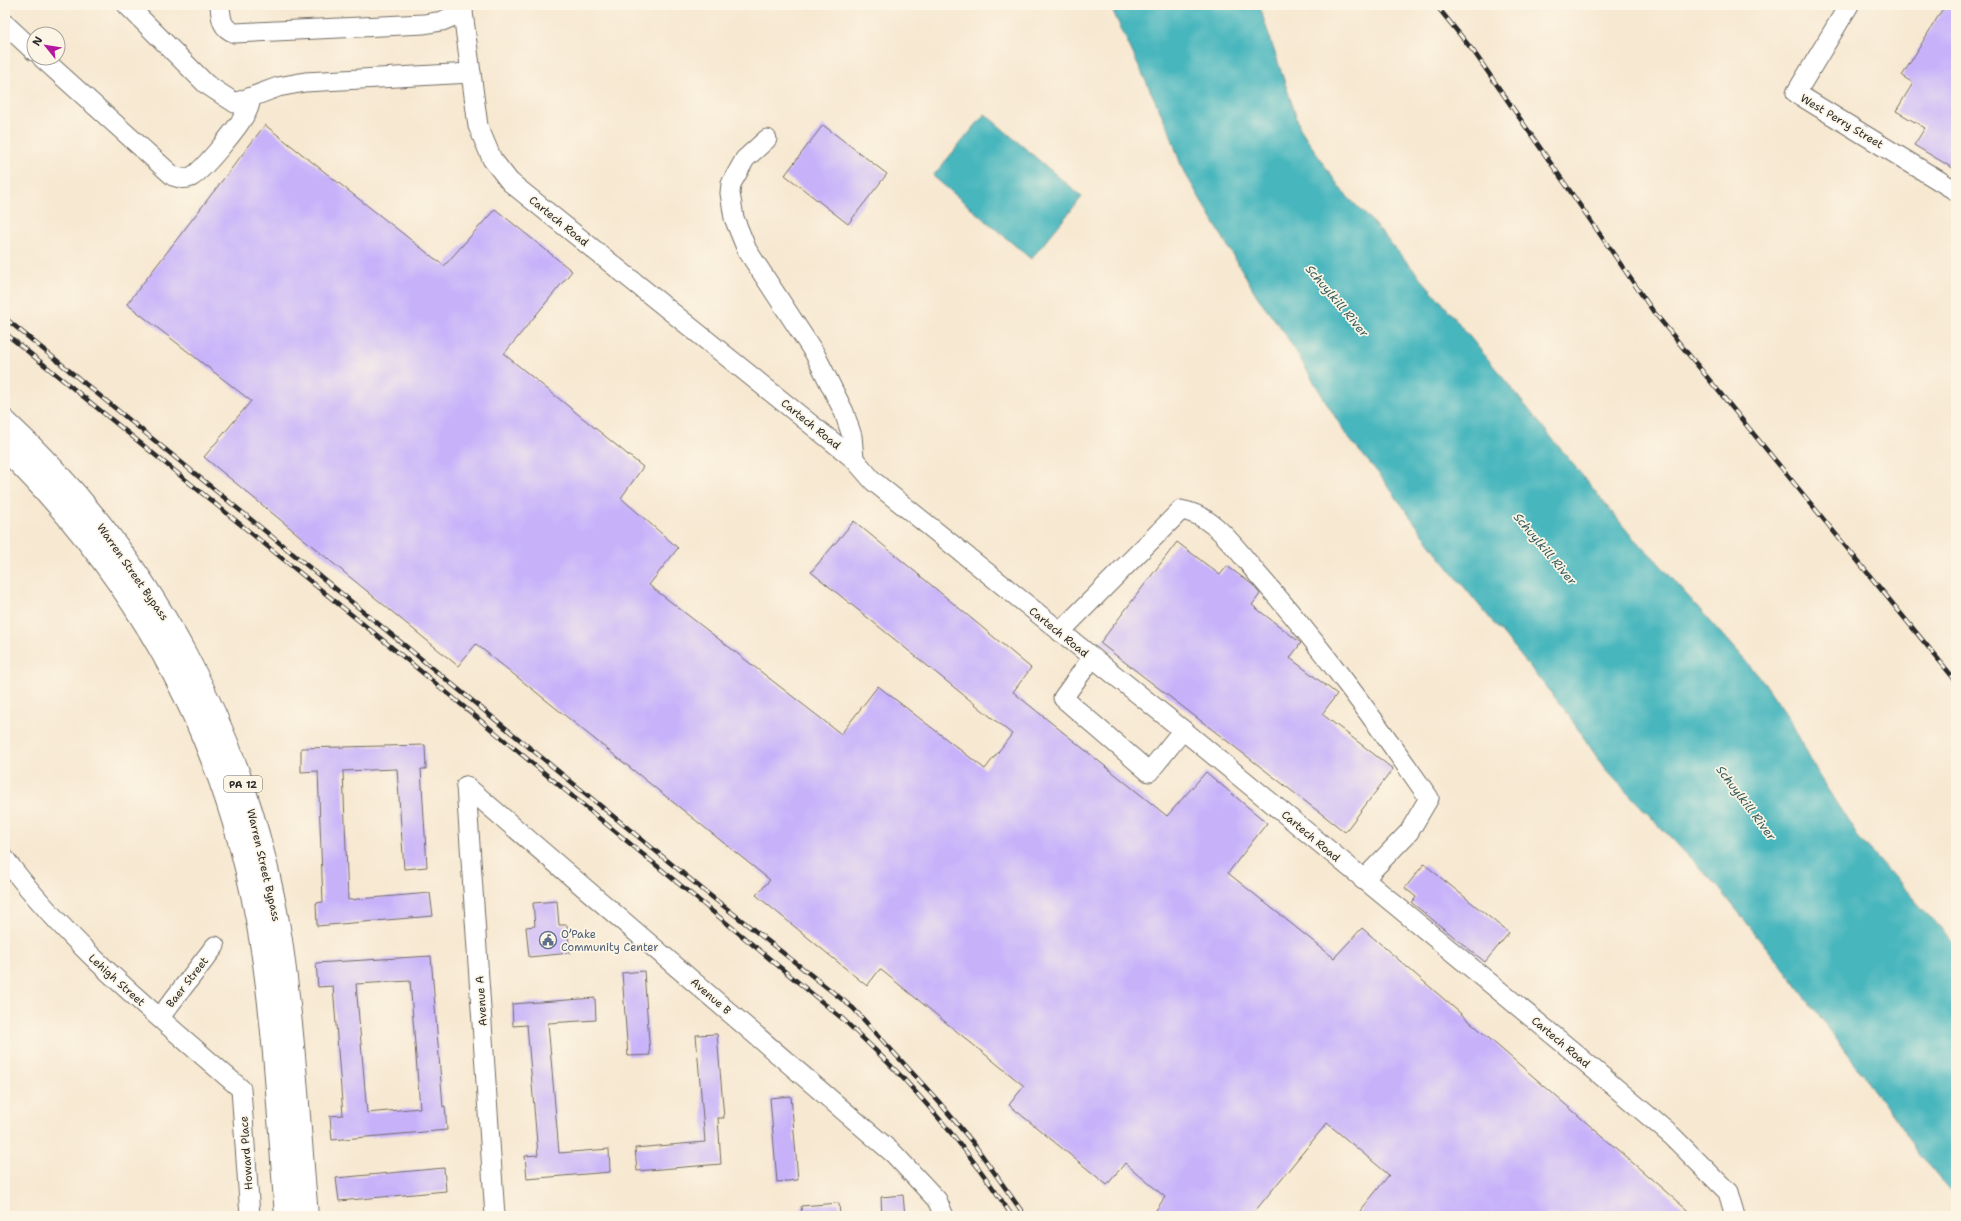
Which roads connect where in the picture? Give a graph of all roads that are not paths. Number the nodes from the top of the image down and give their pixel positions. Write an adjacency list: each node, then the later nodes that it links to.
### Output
1 (126, 5): 9 (street)
2 (220, 5): 4 (street)
3 (1849, 5): 11 (street, West Perry Street)
4 (462, 9): 8 (street, Cartech Road)
5 (5, 24): 6 (street)
6 (26, 44)
7 (51, 66): 9 (street)
8 (471, 73): 9 (street); 14 (street, Cartech Road)
9 (251, 98)
10 (767, 139): 14 (street)
11 (1956, 191)
12 (5, 421): 26 (highway, Warren Street Bypass / PA 12)
13 (5, 449): 25 (highway, Warren Street Bypass / PA 12)
14 (854, 459): 15 (street, Cartech Road)
15 (1060, 632): 16 (street, Cartech Road); 20 (street)
16 (1092, 658): 17 (street, Cartech Road); 17 (street)
17 (1183, 730): 20 (street, Cartech Road)
18 (466, 786): 27 (street, Avenue A); 28 (street, Avenue B)
19 (5, 859): 22 (street, Lehigh Street)
20 (1363, 880): 29 (street, Cartech Road)
21 (215, 946): 22 (street, Baer Street)
22 (160, 1017): 23 (street, Lehigh Street)
23 (241, 1089): 24 (street, Howard Place)
24 (250, 1216)
25 (286, 1216)
26 (307, 1216)
27 (495, 1216)
28 (944, 1216)
29 (1735, 1216)

